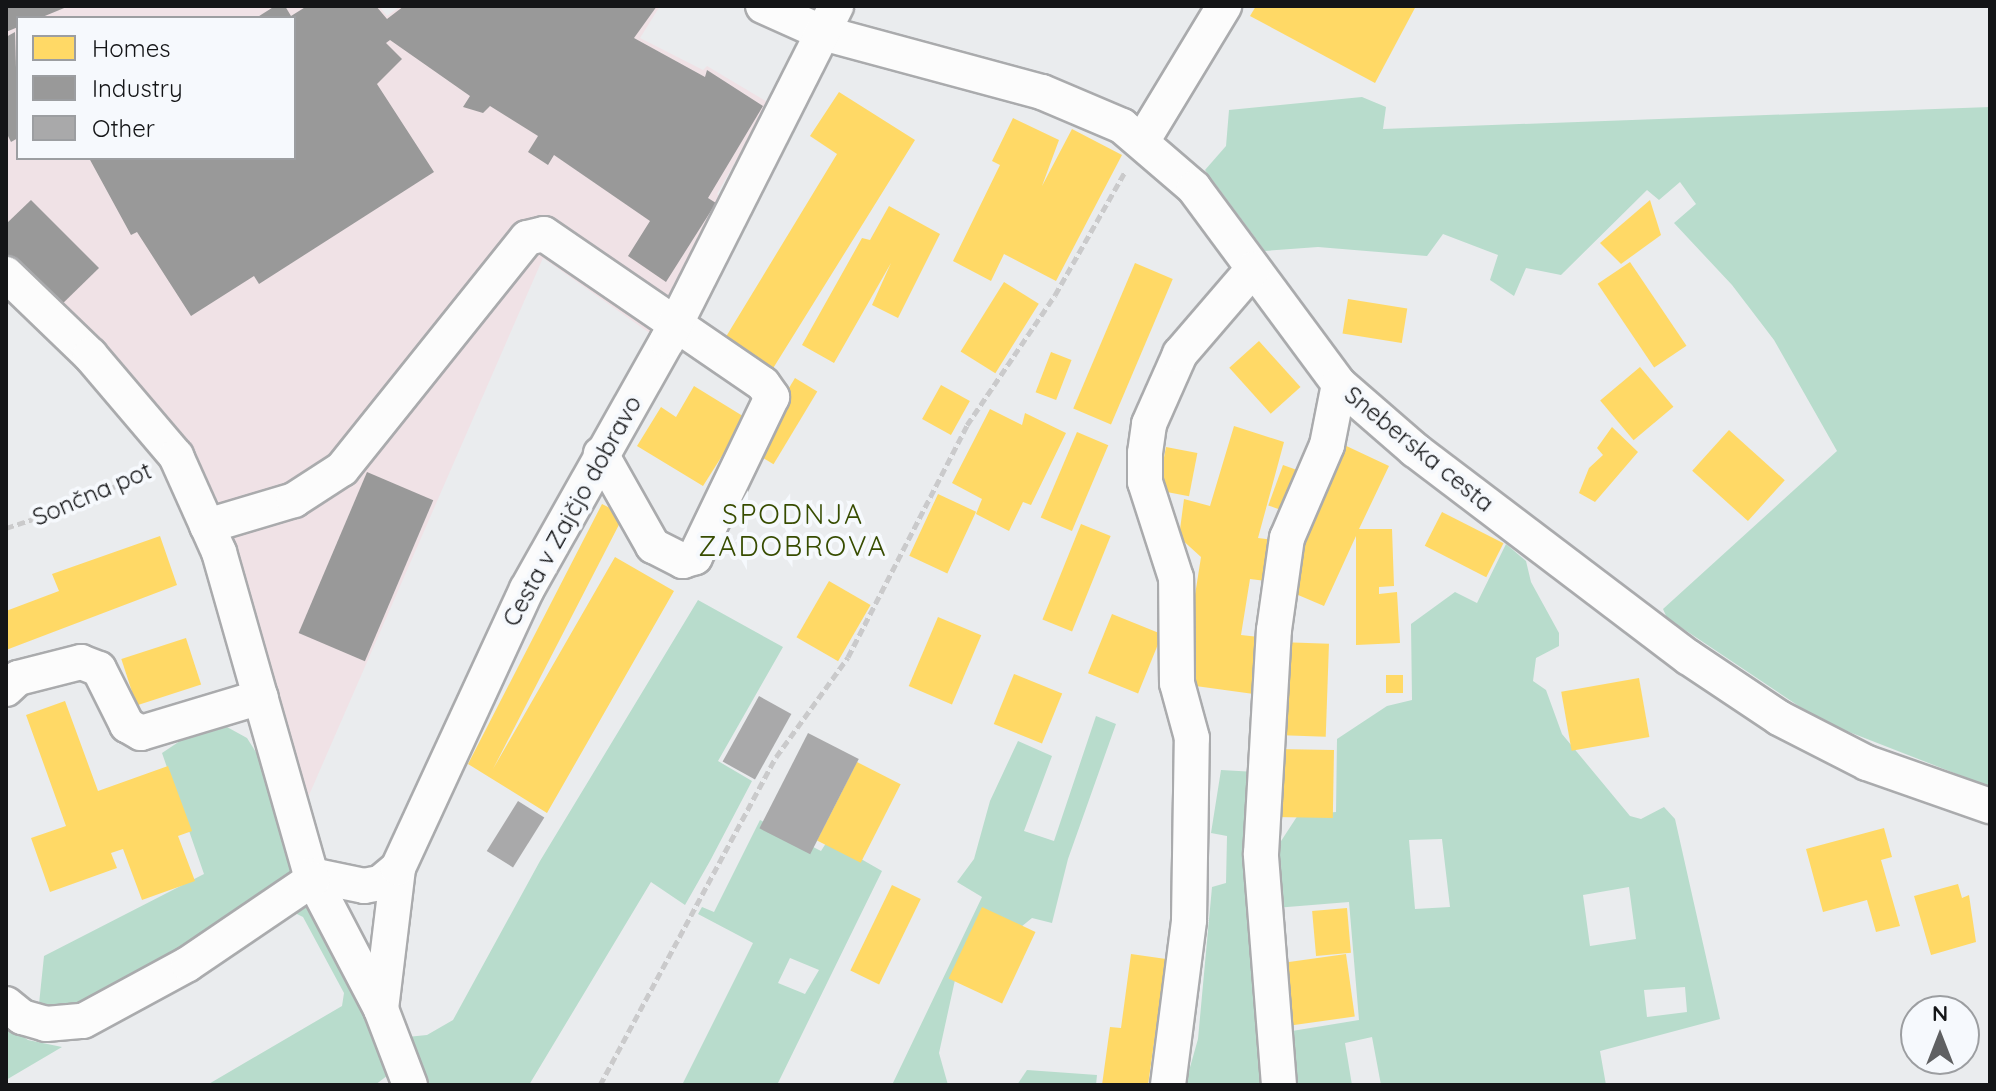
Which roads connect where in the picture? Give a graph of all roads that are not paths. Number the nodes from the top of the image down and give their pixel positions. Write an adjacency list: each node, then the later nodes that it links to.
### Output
1 (763, 6): 3 (street, Sneberska cesta)
2 (1224, 6): 4 (street)
3 (829, 20): 4 (street, Sneberska cesta); 7 (street, Cesta v Zajčjo dobravo)
4 (1143, 140): 5 (street, Sneberska cesta)
5 (1253, 269): 8 (street, Sneberska cesta); 19 (street)
6 (6, 274): 10 (street, Cesta v Zajčjo dobravo)
7 (675, 325): 9 (street, Cesta v Zajčjo dobravo); 9 (street); 10 (street)
8 (1339, 384): 13 (street, Sneberska cesta); 20 (street)
9 (601, 454): 14 (street, Cesta v Zajčjo dobravo)
10 (207, 526): 12 (street, Cesta v Zajčjo dobravo)
11 (6, 689): 12 (street)
12 (261, 697): 15 (street, Cesta v Zajčjo dobravo)
13 (1990, 806)
14 (398, 868): 15 (street); 17 (street, Cesta v Zajčjo dobravo)
15 (312, 877): 16 (street); 17 (street, Cesta v Zajčjo dobravo)
16 (6, 1004)
17 (381, 1009): 18 (street, Cesta v Zajčjo dobravo)
18 (410, 1085)
19 (1168, 1085)
20 (1279, 1085)

